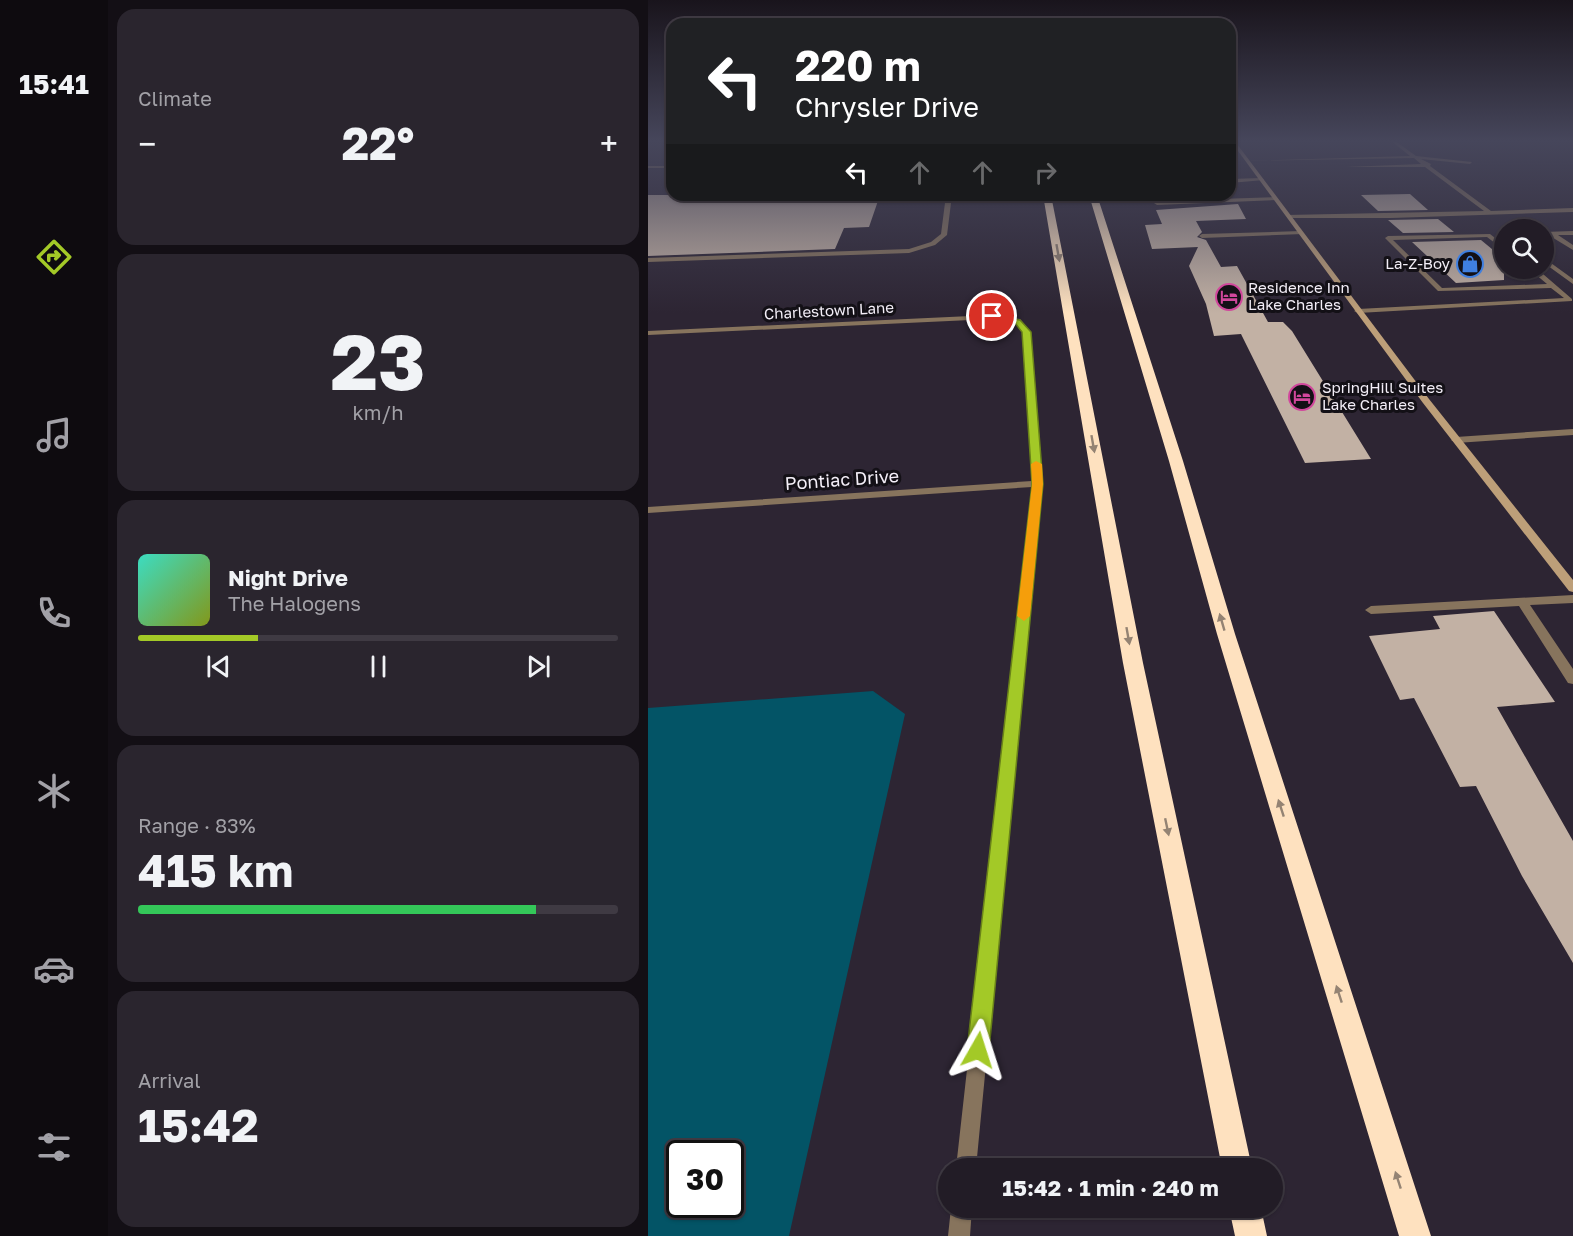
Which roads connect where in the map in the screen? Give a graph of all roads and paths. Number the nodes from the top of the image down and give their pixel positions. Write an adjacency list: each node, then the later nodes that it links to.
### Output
1 (1469, 198): 11 (street)
2 (1276, 199): 3 (street); 12 (street)
3 (1236, 200)
4 (948, 201): 23 (street)
5 (1048, 201): 43 (highway, one-way to 43)
6 (1095, 201): 21 (highway)
7 (1102, 201): 21 (highway)
8 (1216, 201): 9 (street)
9 (1157, 203)
10 (1573, 210): 11 (street)
11 (1490, 213): 12 (street)
12 (1288, 216): 13 (street)
13 (1301, 233): 19 (street); 31 (street)
14 (1573, 233): 16 (street)
15 (1494, 234): 17 (street)
16 (1554, 234)
17 (1488, 235): 20 (street); 28 (street)
18 (1554, 235): 22 (street)
19 (1202, 236)
20 (1494, 240)
21 (1109, 243): 48 (highway, one-way to 21)
22 (1573, 248)
23 (648, 261)
24 (1554, 268): 26 (street)
25 (1544, 279): 27 (street)
26 (1573, 282)
27 (1553, 286): 28 (street); 29 (street)
28 (1472, 289): 30 (street)
29 (1572, 300): 30 (street)
30 (1488, 304): 31 (street)
31 (1358, 311): 34 (street)
32 (648, 333): 35 (street, Charlestown Lane)
33 (1573, 432): 34 (street)
34 (1456, 440): 37 (street)
35 (1038, 484): 36 (street, Pontiac Drive); 42 (street)
36 (648, 510)
37 (1573, 588)
38 (1573, 599): 39 (street)
39 (1522, 602): 40 (street); 41 (street)
40 (1371, 610)
41 (1573, 679)
42 (967, 1158)
43 (1235, 1158)
44 (961, 1218): 46 (street)
45 (1247, 1218): 47 (highway)
46 (959, 1236)
47 (1251, 1236)
48 (1415, 1236)

